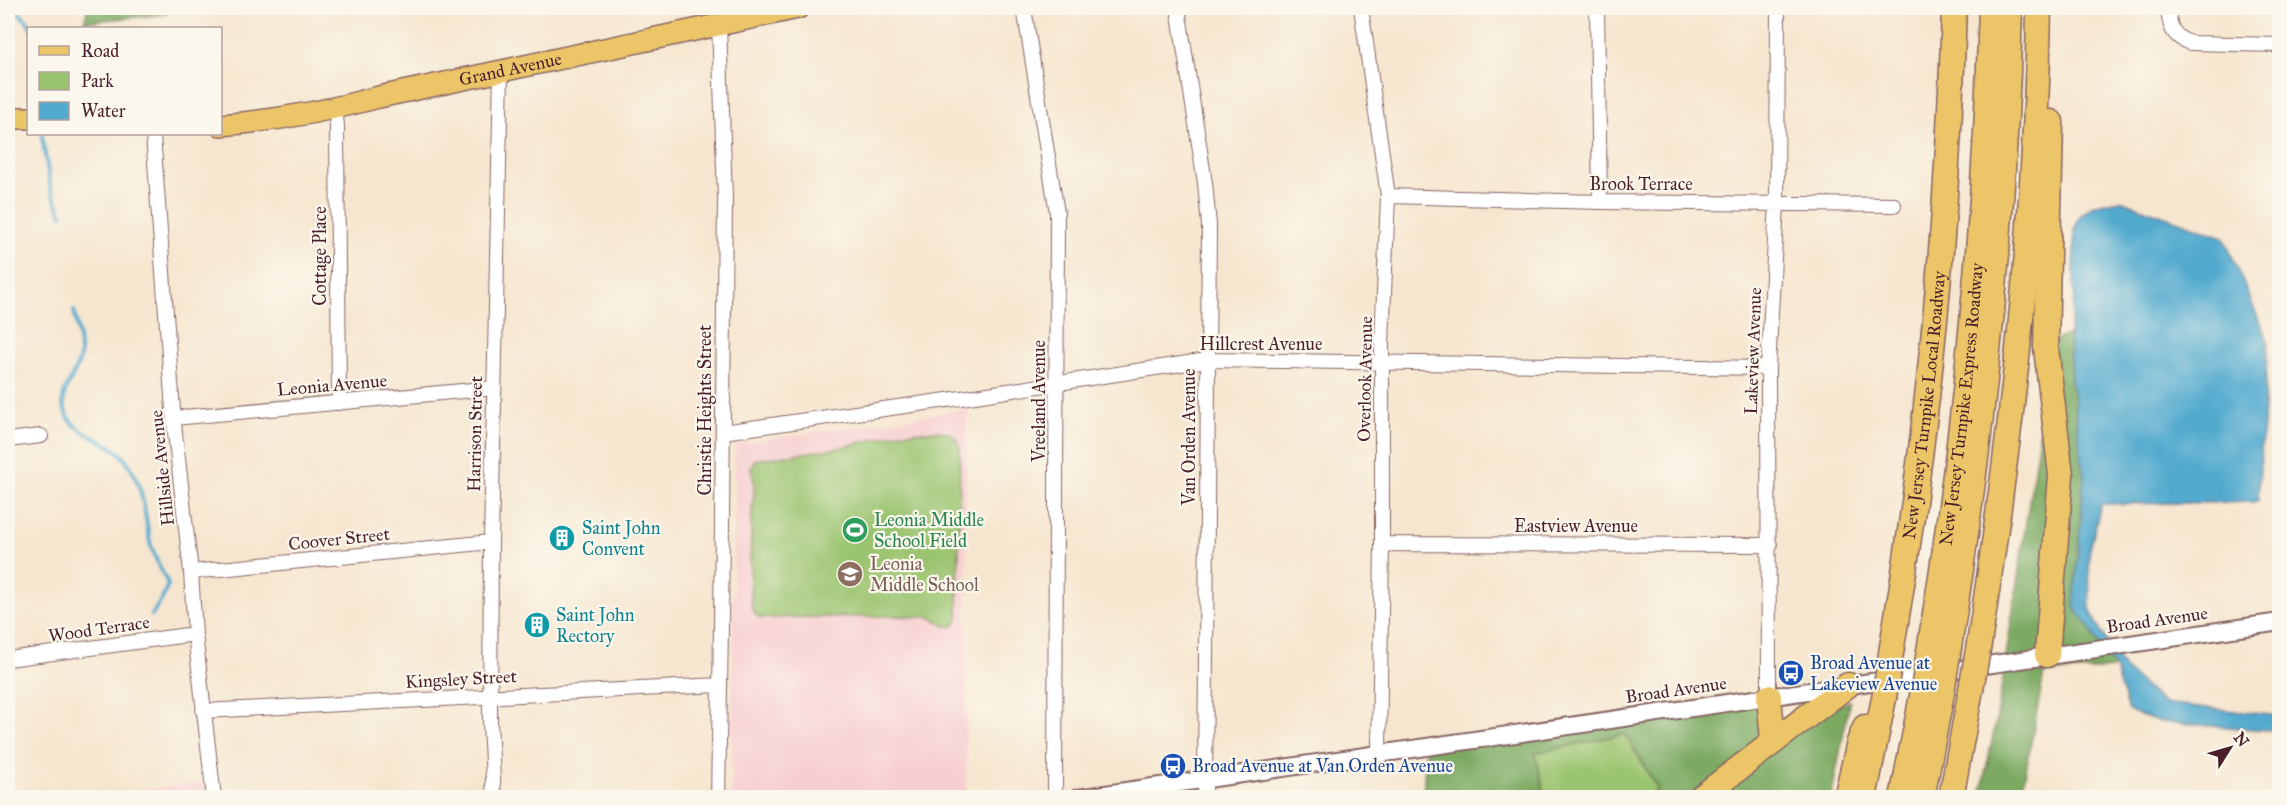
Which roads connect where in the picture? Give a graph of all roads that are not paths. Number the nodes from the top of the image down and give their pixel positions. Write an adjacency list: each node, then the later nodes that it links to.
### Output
1 (798, 8): 12 (main road, Grand Avenue)
2 (1024, 8): 28 (street, Vreeland Avenue)
3 (1178, 8): 25 (street, Van Orden Avenue)
4 (1361, 8): 21 (street, Overlook Avenue)
5 (1597, 8): 22 (street)
6 (1778, 8): 23 (street, Lakeview Avenue)
7 (1954, 8): 49 (highway, New Jersey Turnpike Local Roadway, bridge)
8 (1991, 8): 41 (highway, New Jersey Turnpike Express Roadway)
9 (2010, 8): 41 (highway, New Jersey Turnpike Express Roadway)
10 (2039, 8): 13 (highway)
11 (2168, 8): 14 (street)
12 (719, 23): 15 (main road, Grand Avenue); 32 (street, Christie Heights Street)
13 (2038, 36): 42 (highway); 65 (highway, bridge)
14 (2280, 45)
15 (501, 71): 16 (main road, Grand Avenue); 29 (street, Harrison Street)
16 (335, 109): 19 (main road, Grand Avenue); 30 (street, Cottage Place)
17 (8, 118): 18 (main road)
18 (27, 118)
19 (222, 124)
20 (153, 135): 31 (street, Hillside Avenue)
21 (1388, 196): 22 (street, Brook Terrace); 26 (street, Overlook Avenue)
22 (1600, 202): 23 (street, Brook Terrace)
23 (1777, 203): 24 (street, Brook Terrace); 27 (street, Lakeview Avenue)
24 (1894, 205)
25 (1208, 360): 26 (street, Hillcrest Avenue); 28 (street, Hillcrest Avenue); 53 (street, Van Orden Avenue)
26 (1382, 363): 27 (street, Hillcrest Avenue); 36 (street, Overlook Avenue)
27 (1768, 368): 37 (street, Lakeview Avenue)
28 (1057, 384): 32 (street, Hillcrest Avenue); 57 (street, Vreeland Avenue)
29 (494, 388): 30 (street, Leonia Avenue); 35 (street, Harrison Street)
30 (339, 403): 31 (street, Leonia Avenue)
31 (174, 418): 38 (street, Hillside Avenue)
32 (723, 432): 44 (street, Christie Heights Street)
33 (41, 436): 34 (street)
34 (8, 440)
35 (491, 542): 38 (street, Coover Street); 47 (street, Harrison Street)
36 (1382, 544): 37 (street, Eastview Avenue); 52 (street, Overlook Avenue)
37 (1770, 545): 48 (street, Lakeview Avenue)
38 (191, 572): 40 (street, Hillside Avenue)
39 (2280, 622): 42 (street, Broad Avenue)
40 (195, 633): 43 (street, Wood Terrace); 50 (street, Hillside Avenue)
41 (1939, 650): 46 (highway, New Jersey Turnpike Express Roadway, bridge)
42 (2047, 655): 45 (street, Broad Avenue)
43 (8, 659)
44 (720, 685): 47 (street, Kingsley Street); 56 (street, Christie Heights Street)
45 (1848, 685): 48 (street, Broad Avenue); 51 (highway)
46 (1932, 694): 63 (highway, New Jersey Turnpike Express Roadway); 64 (highway, New Jersey Turnpike Express Roadway)
47 (489, 695): 50 (street, Kingsley Street); 55 (street, Harrison Street)
48 (1769, 696): 51 (highway); 52 (street, Broad Avenue)
49 (1880, 700): 61 (highway); 62 (highway, New Jersey Turnpike Local Roadway)
50 (203, 711): 54 (street, Hillside Avenue)
51 (1773, 740): 60 (highway)
52 (1379, 752): 53 (street, Broad Avenue)
53 (1206, 778): 58 (street, Broad Avenue); 59 (street, Van Orden Avenue)
54 (214, 798)
55 (494, 798)
56 (717, 798)
57 (1055, 798)
58 (1078, 798)
59 (1205, 798)
60 (1700, 798)
61 (1846, 798)
62 (1864, 798)
63 (1902, 798)
64 (1922, 798)
65 (1951, 798)

